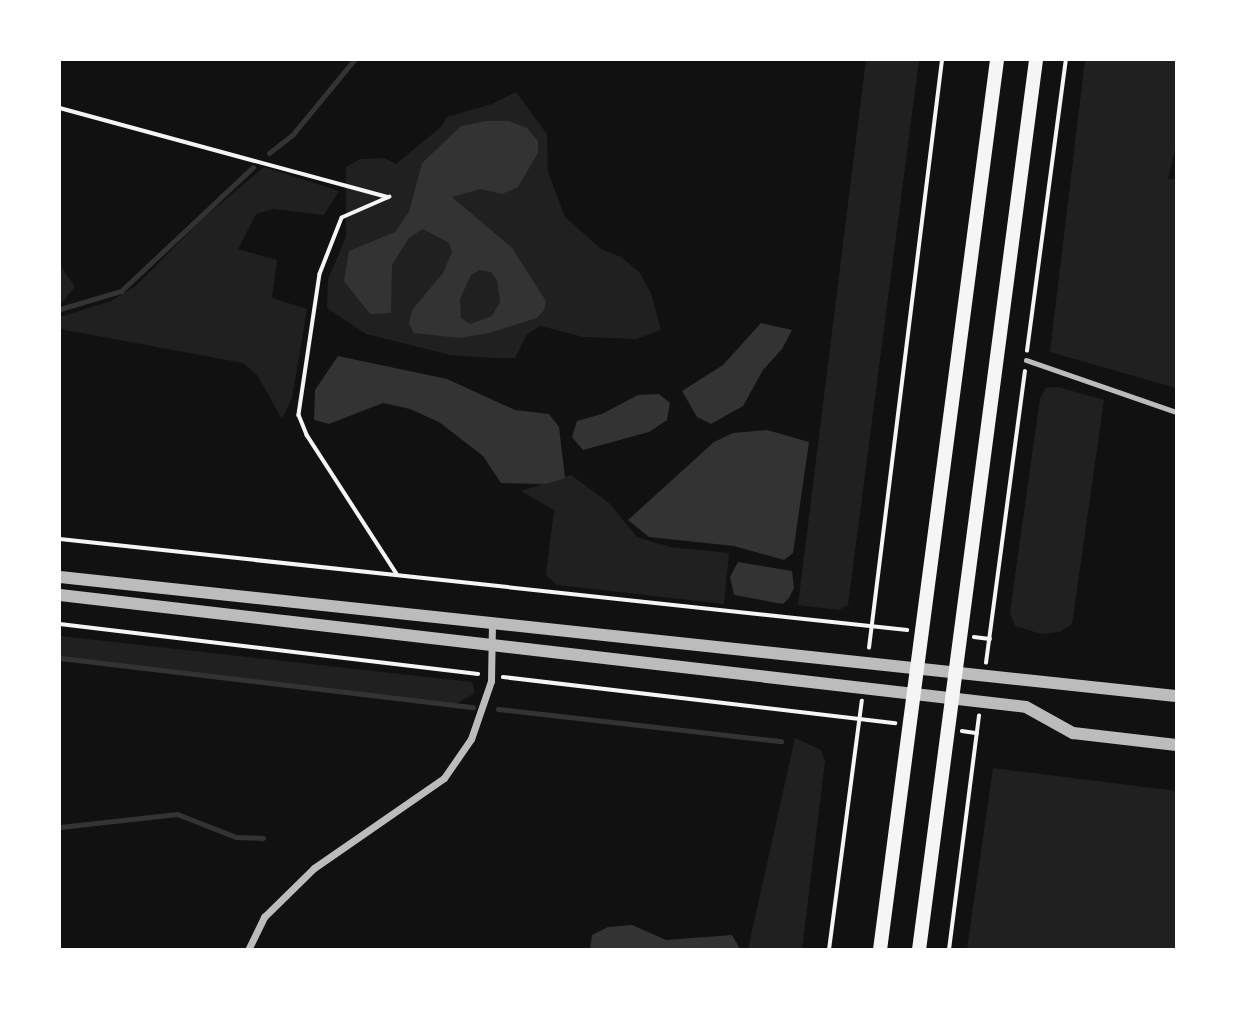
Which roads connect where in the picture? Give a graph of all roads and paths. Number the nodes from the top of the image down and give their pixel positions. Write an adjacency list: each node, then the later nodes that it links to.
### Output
1 (942, 60): 14 (path)
2 (998, 60): 15 (main road)
3 (1036, 60): 16 (main road)
4 (1066, 60): 6 (path)
5 (60, 108): 9 (path)
6 (1026, 360): 7 (lane); 17 (path)
7 (1177, 412)
8 (60, 539): 9 (path)
9 (398, 576): 14 (path)
10 (60, 577): 13 (street)
11 (60, 595): 18 (street)
12 (60, 624): 23 (path)
13 (492, 626): 18 (street); 19 (street)
14 (872, 626): 15 (path); 19 (path)
15 (923, 632): 20 (main road)
16 (961, 636): 17 (path); 21 (main road)
17 (990, 639): 22 (path)
18 (492, 646): 23 (street); 24 (street)
19 (868, 662): 20 (street)
20 (918, 667): 21 (street); 25 (main road)
21 (956, 671): 22 (street); 27 (main road)
22 (985, 674): 26 (street)
23 (491, 675): 29 (path); 34 (street)
24 (864, 687): 25 (street); 29 (path)
25 (914, 693): 27 (street); 30 (main road)
26 (1177, 696)
27 (953, 698): 28 (street); 31 (main road)
28 (981, 701): 32 (path); 33 (street)
29 (860, 719): 30 (path); 35 (path)
30 (910, 725): 36 (main road)
31 (948, 729): 32 (path); 37 (main road)
32 (977, 733): 38 (path)
33 (1177, 745)
34 (248, 950)
35 (829, 950)
36 (880, 950)
37 (919, 950)
38 (949, 950)

